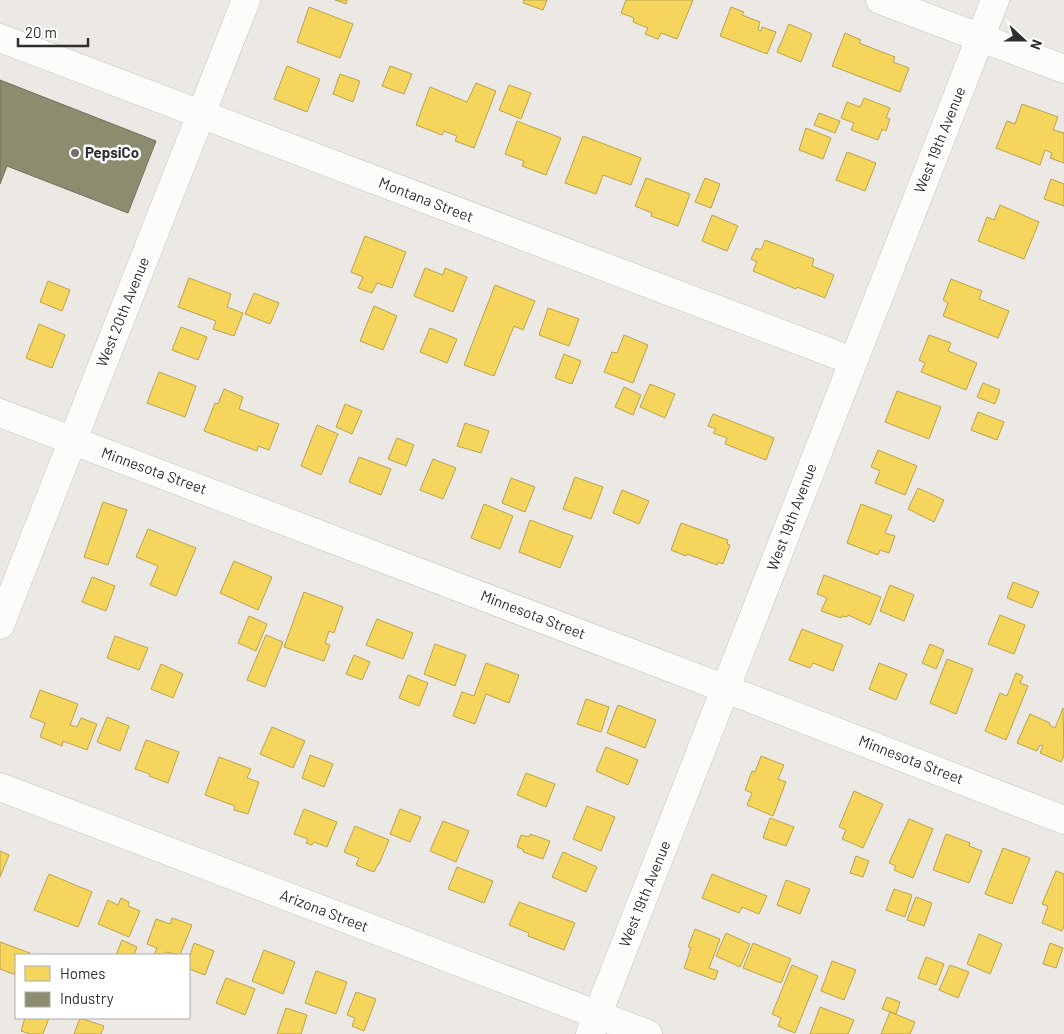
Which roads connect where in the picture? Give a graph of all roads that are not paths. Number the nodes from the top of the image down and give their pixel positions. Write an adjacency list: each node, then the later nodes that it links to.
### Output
1 (246, 0): 7 (street, West 20th Avenue)
2 (880, 0): 4 (street)
3 (996, 0): 4 (street, West 19th Avenue)
4 (981, 37): 6 (street); 8 (street, West 19th Avenue)
5 (0, 38): 7 (street, Montana Street)
6 (1064, 69)
7 (201, 115): 8 (street, Montana Street); 10 (street, West 20th Avenue)
8 (852, 361): 12 (street, West 19th Avenue)
9 (0, 413): 10 (street, Minnesota Street)
10 (73, 441): 11 (street, West 20th Avenue); 12 (street, Minnesota Street)
11 (0, 624)
12 (726, 689): 14 (street, Minnesota Street); 15 (street, West 19th Avenue)
13 (0, 787): 15 (street, Arizona Street)
14 (1064, 820)
15 (593, 1024): 16 (street, Arizona Street)
16 (648, 1034)

